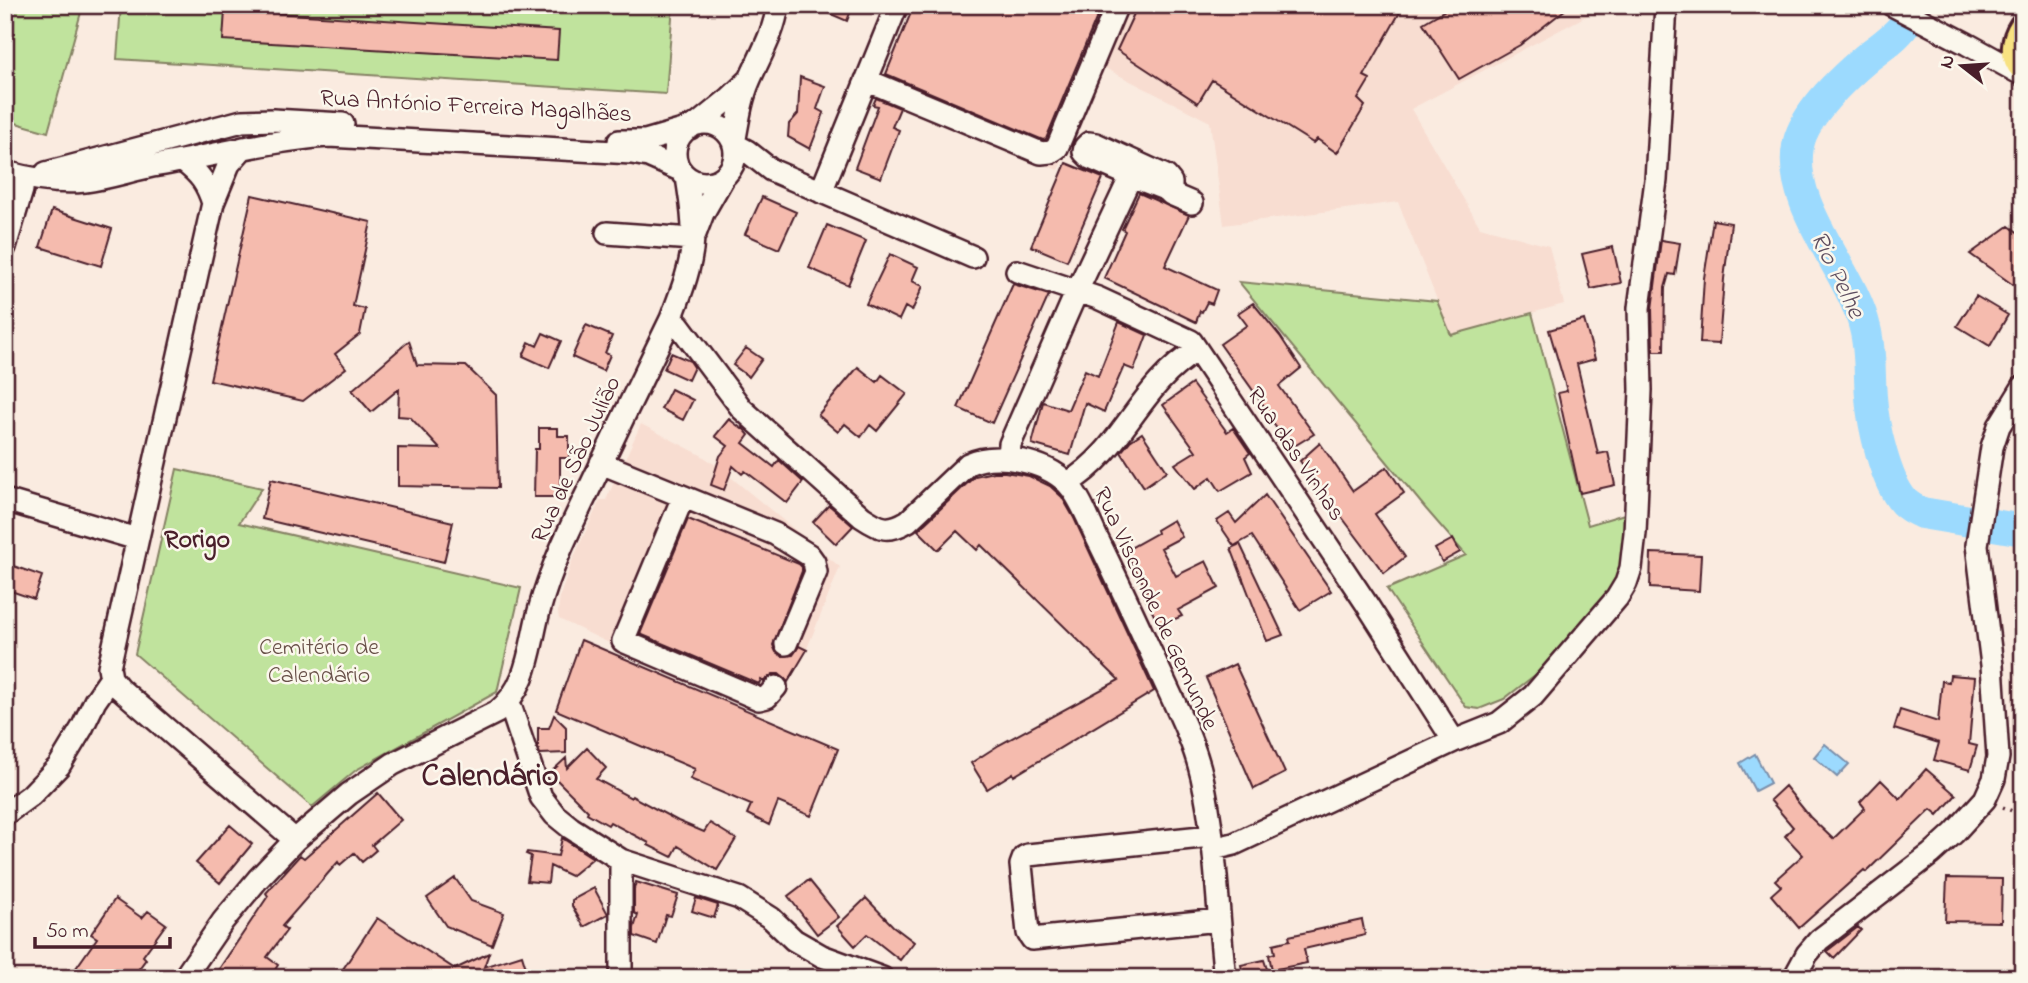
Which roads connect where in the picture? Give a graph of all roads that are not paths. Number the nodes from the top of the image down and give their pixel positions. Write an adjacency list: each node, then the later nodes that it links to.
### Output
1 (778, 5): 10 (street)
2 (897, 5): 11 (street)
3 (1116, 5): 11 (street)
4 (1666, 5): 46 (street)
5 (1894, 6): 7 (street)
6 (2019, 34): 7 (street); 8 (main road)
7 (1967, 44): 9 (street)
8 (2023, 68)
9 (2023, 75)
10 (750, 80): 13 (street); 14 (street)
11 (866, 80): 24 (street)
12 (257, 120): 13 (street, Rua António Ferreira Magalhães); 15 (street); 16 (street, Rua António Ferreira Magalhães)
13 (694, 126): 14 (street); 19 (street)
14 (734, 144): 18 (street); 21 (street)
15 (250, 146): 17 (street, Rua António Ferreira Magalhães); 19 (street, Rua António Ferreira Magalhães); 25 (street)
16 (157, 155): 17 (street, Rua António Ferreira Magalhães); 20 (street, Rua António Ferreira Magalhães)
17 (184, 162): 25 (street)
18 (771, 170): 21 (street); 24 (street)
19 (683, 173): 21 (street); 28 (street, Rua de São Julião)
20 (14, 175): 29 (street)
21 (726, 175): 28 (street, Rua de São Julião)
22 (1131, 176): 23 (street); 23 (street); 32 (street)
23 (1167, 190): 26 (street)
24 (821, 192): 30 (street)
25 (213, 203): 41 (street)
26 (1192, 204)
27 (607, 233): 28 (street)
28 (693, 239): 33 (street, Rua de São Julião)
29 (5, 247)
30 (973, 257)
31 (1017, 271): 32 (street, Rua das Vinhas)
32 (1077, 291): 34 (street, Rua das Vinhas); 36 (street)
33 (671, 319): 36 (street, Rua Visconde de Gemunde); 37 (street, Rua de São Julião)
34 (1196, 351): 38 (street); 46 (street, Rua das Vinhas)
35 (2023, 387): 56 (street)
36 (1009, 458): 38 (street, Rua Visconde de Gemunde)
37 (601, 463): 39 (street); 45 (street, Rua de São Julião)
38 (1068, 483): 49 (street, Rua Visconde de Gemunde)
39 (682, 497): 42 (street); 44 (street)
40 (5, 500): 41 (street)
41 (137, 539): 43 (street)
42 (786, 644)
43 (111, 678): 47 (street); 48 (street)
44 (776, 687)
45 (509, 702): 48 (street); 50 (street)
46 (1454, 741): 49 (street)
47 (5, 814)
48 (295, 840): 52 (street)
49 (1212, 842): 51 (street, Rua Visconde de Gemunde); 51 (street)
50 (621, 860): 53 (street); 54 (street)
51 (1219, 920): 55 (street, Rua Visconde de Gemunde)
52 (184, 978)
53 (621, 978)
54 (882, 978)
55 (1225, 978)
56 (1794, 978)

